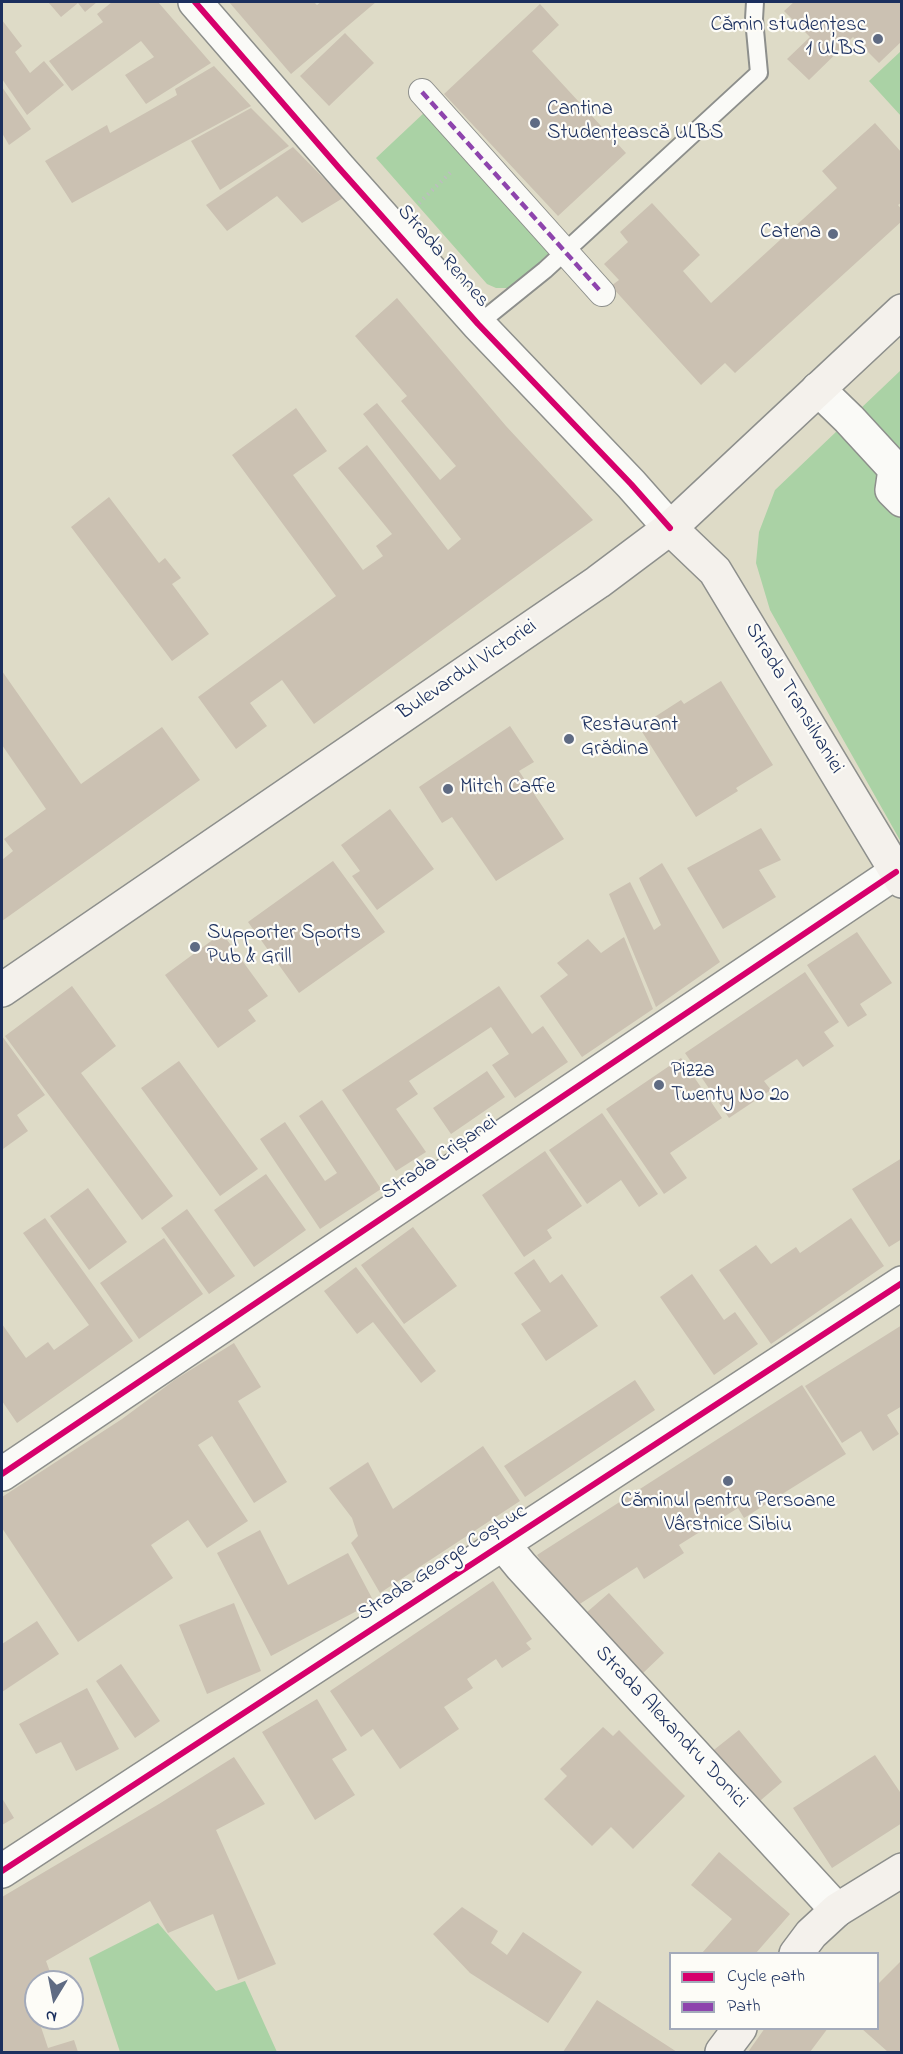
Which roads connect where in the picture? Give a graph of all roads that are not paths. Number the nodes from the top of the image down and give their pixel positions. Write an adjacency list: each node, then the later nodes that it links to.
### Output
1 (195, 2): 7 (street, Strada Rennes)
2 (755, 2): 4 (lane)
3 (422, 92): 4 (street)
4 (565, 250): 5 (street); 7 (lane)
5 (602, 293)
6 (902, 312): 8 (main road, Bulevardul Victoriei)
7 (478, 324): 10 (street, Strada Rennes)
8 (818, 389): 9 (street); 10 (main road, Bulevardul Victoriei)
9 (899, 480)
10 (670, 528): 11 (main road, Strada Transilvaniei); 12 (main road, Bulevardul Victoriei)
11 (899, 876): 14 (street, Strada Crișanei)
12 (2, 990)
13 (902, 1283): 15 (street, Strada George Coșbuc)
14 (2, 1474)
15 (503, 1545): 17 (street, Strada George Coșbuc); 18 (street, Strada Alexandru Donici)
16 (902, 1870): 18 (main road)
17 (2, 1871)
18 (837, 1910): 19 (main road)
19 (797, 1952)
20 (738, 2030): 21 (main road)
21 (722, 2052)

